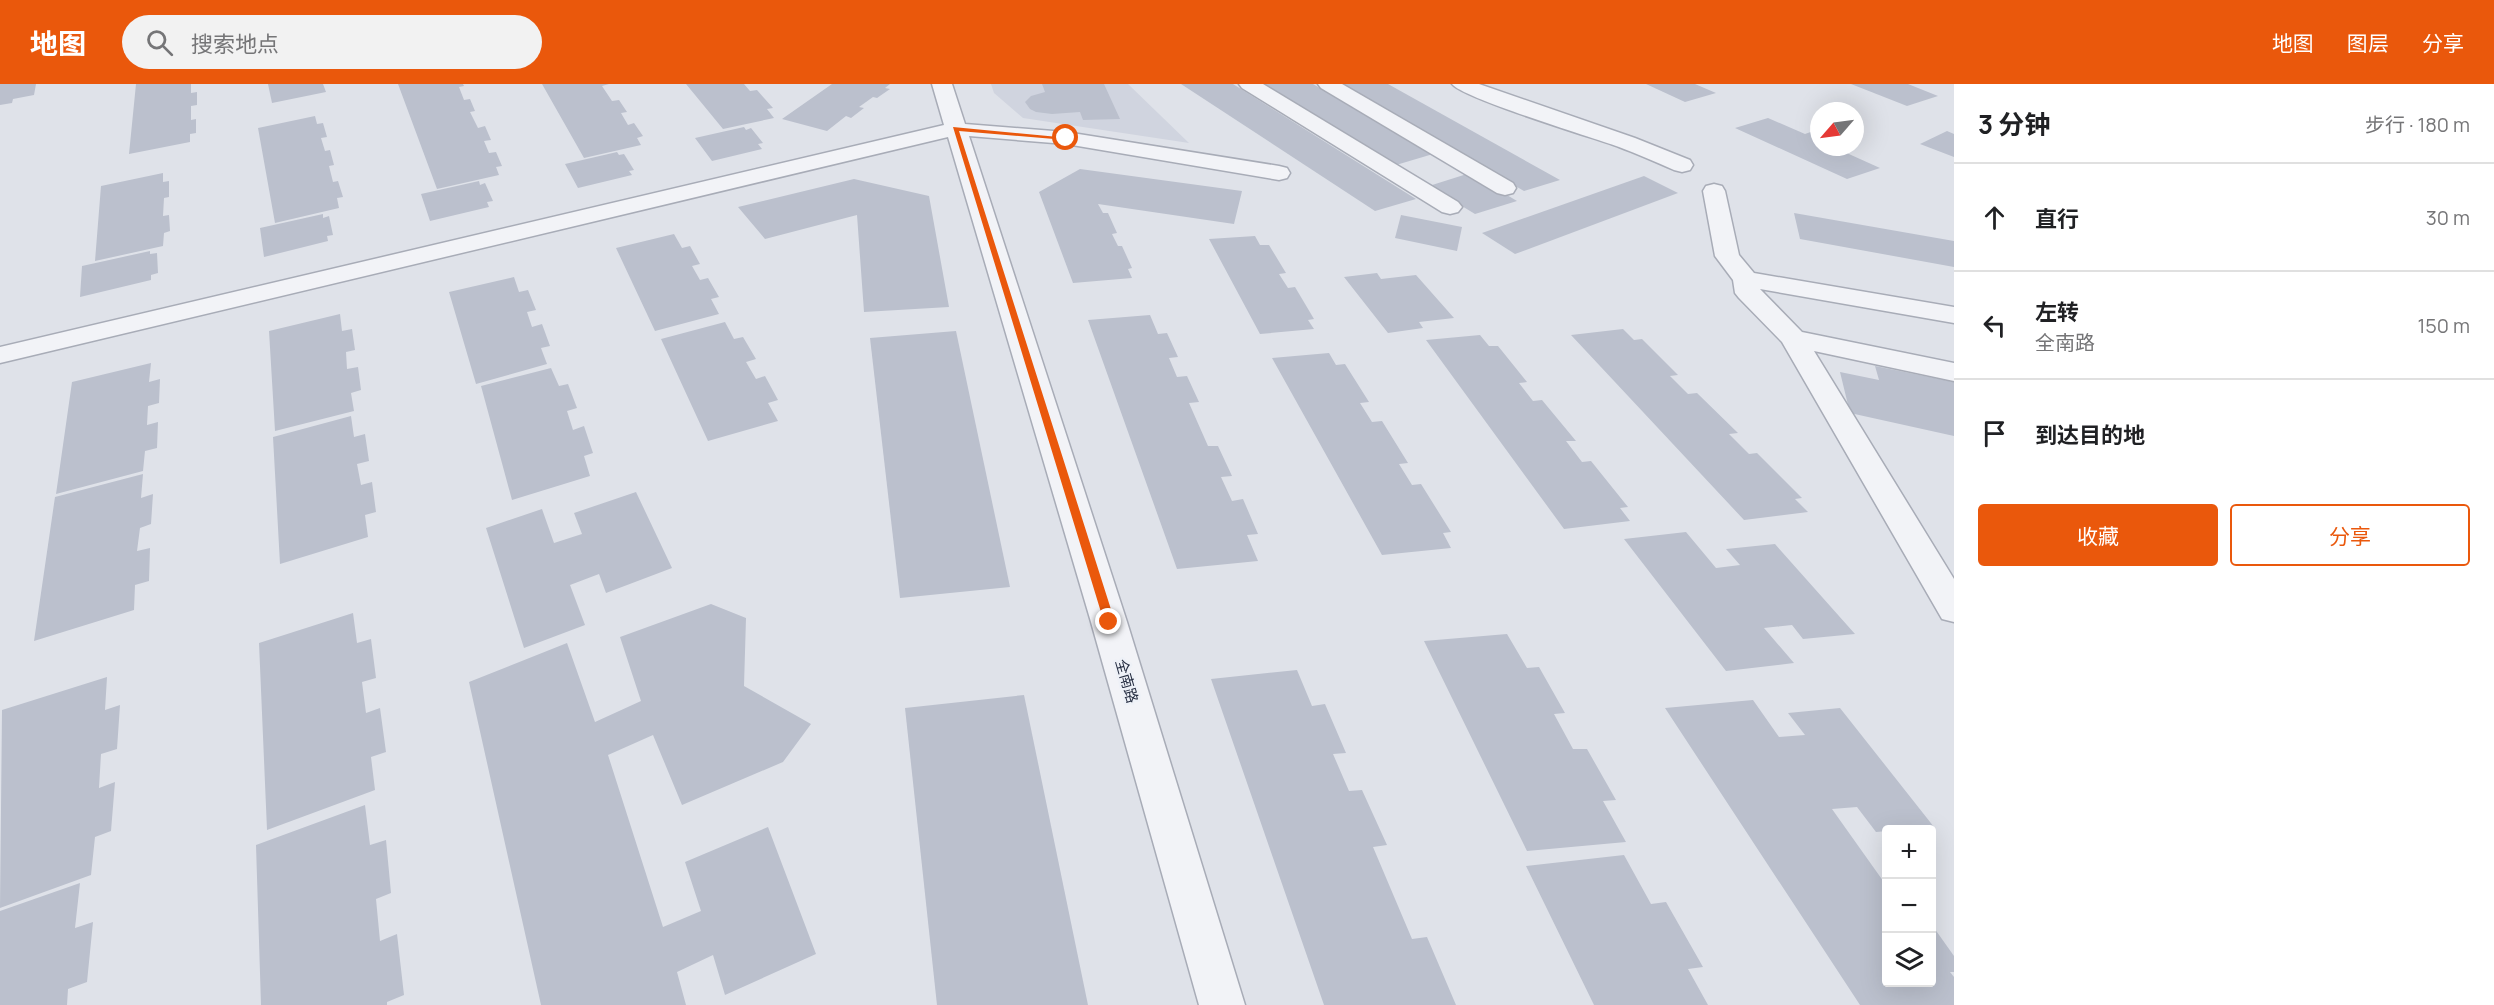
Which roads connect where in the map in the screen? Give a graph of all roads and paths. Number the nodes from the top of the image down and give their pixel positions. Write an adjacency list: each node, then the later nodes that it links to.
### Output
1 (942, 84): 5 (street, 全南路)
2 (1249, 84): 10 (street)
3 (1329, 84): 8 (street)
4 (1462, 84): 6 (street)
5 (955, 129): 7 (street); 14 (street); 17 (street, 全南路)
6 (1682, 165)
7 (1279, 173)
8 (1505, 188)
9 (1714, 191): 11 (street)
10 (1450, 207)
11 (1746, 279): 12 (street); 13 (street)
12 (1954, 315)
13 (1793, 338): 15 (street); 16 (street)
14 (0, 355)
15 (1954, 372)
16 (1954, 609)
17 (1222, 1005)

